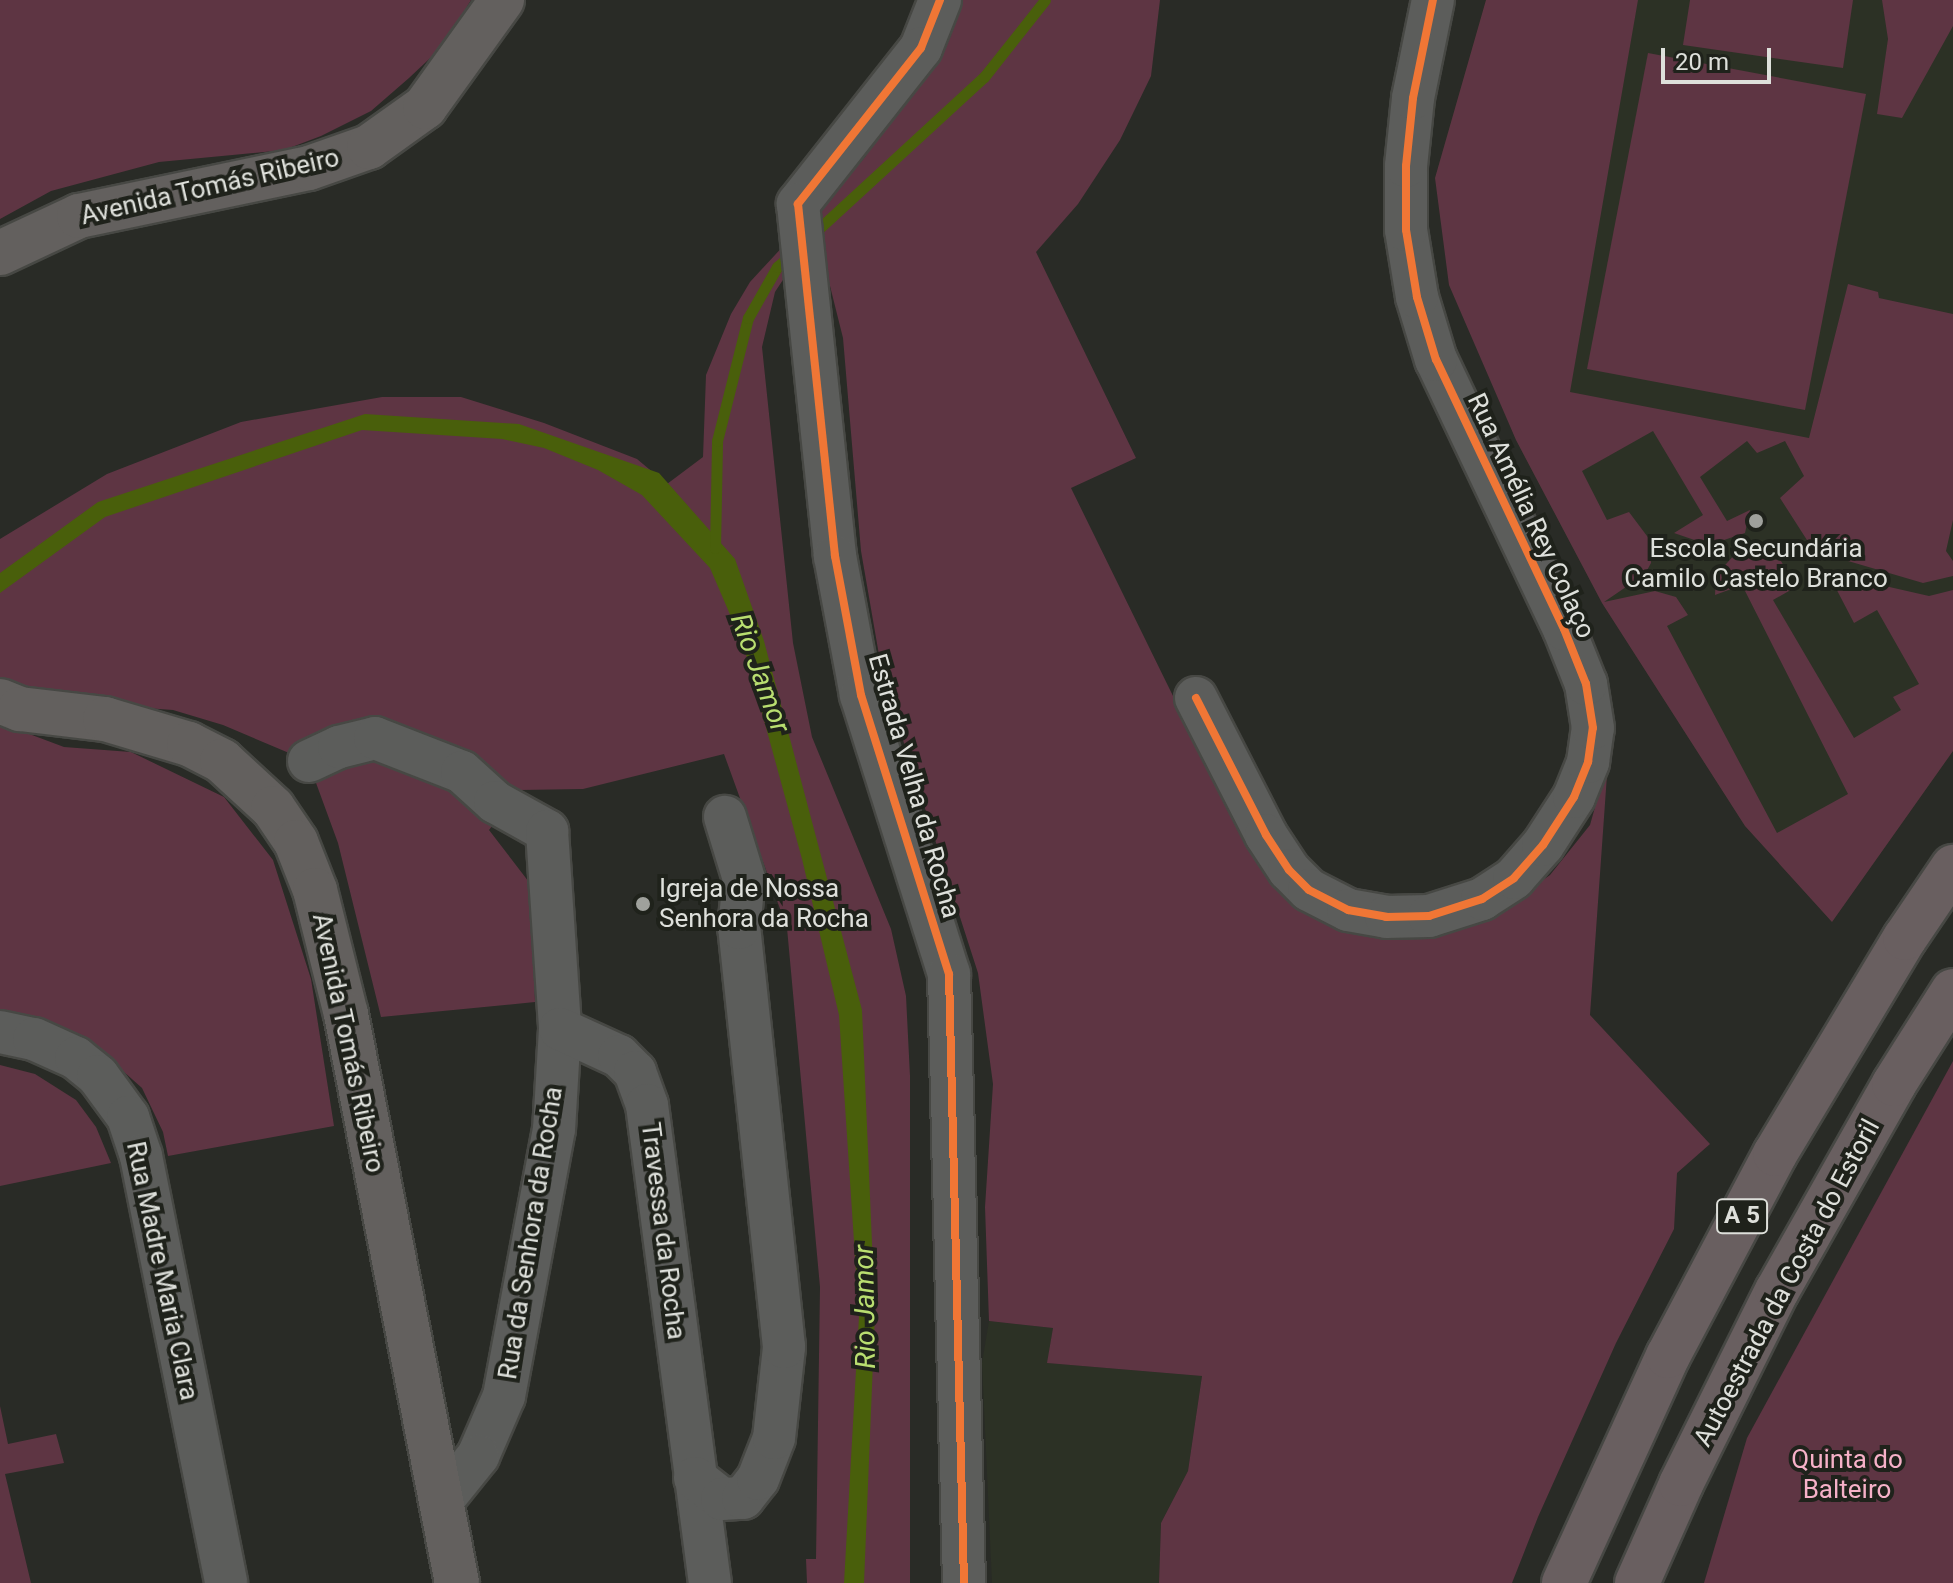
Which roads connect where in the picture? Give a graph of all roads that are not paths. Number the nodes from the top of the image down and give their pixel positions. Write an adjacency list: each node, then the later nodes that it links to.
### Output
1 (502, 0): 4 (street, Avenida Tomás Ribeiro)
2 (940, 0): 18 (street, Estrada Velha da Rocha)
3 (1433, 0): 5 (street, Rua Amélia Rey Colaço)
4 (0, 253)
5 (1196, 698)
6 (0, 701): 14 (street, Avenida Tomás Ribeiro)
7 (309, 761): 11 (street, Rua da Senhora da Rocha)
8 (725, 817): 13 (street)
9 (1953, 867): 19 (highway, A 5)
10 (1953, 991): 20 (highway, Autoestrada da Costa do Estoril / A 5)
11 (560, 1029): 13 (street, Travessa da Rocha); 14 (street, Rua da Senhora da Rocha)
12 (0, 1032): 15 (street, Rua Madre Maria Clara)
13 (695, 1478): 17 (street)
14 (441, 1502): 16 (street, Avenida Tomás Ribeiro)
15 (226, 1583)
16 (457, 1583)
17 (710, 1583)
18 (964, 1583)
19 (1564, 1583)
20 (1637, 1583)

